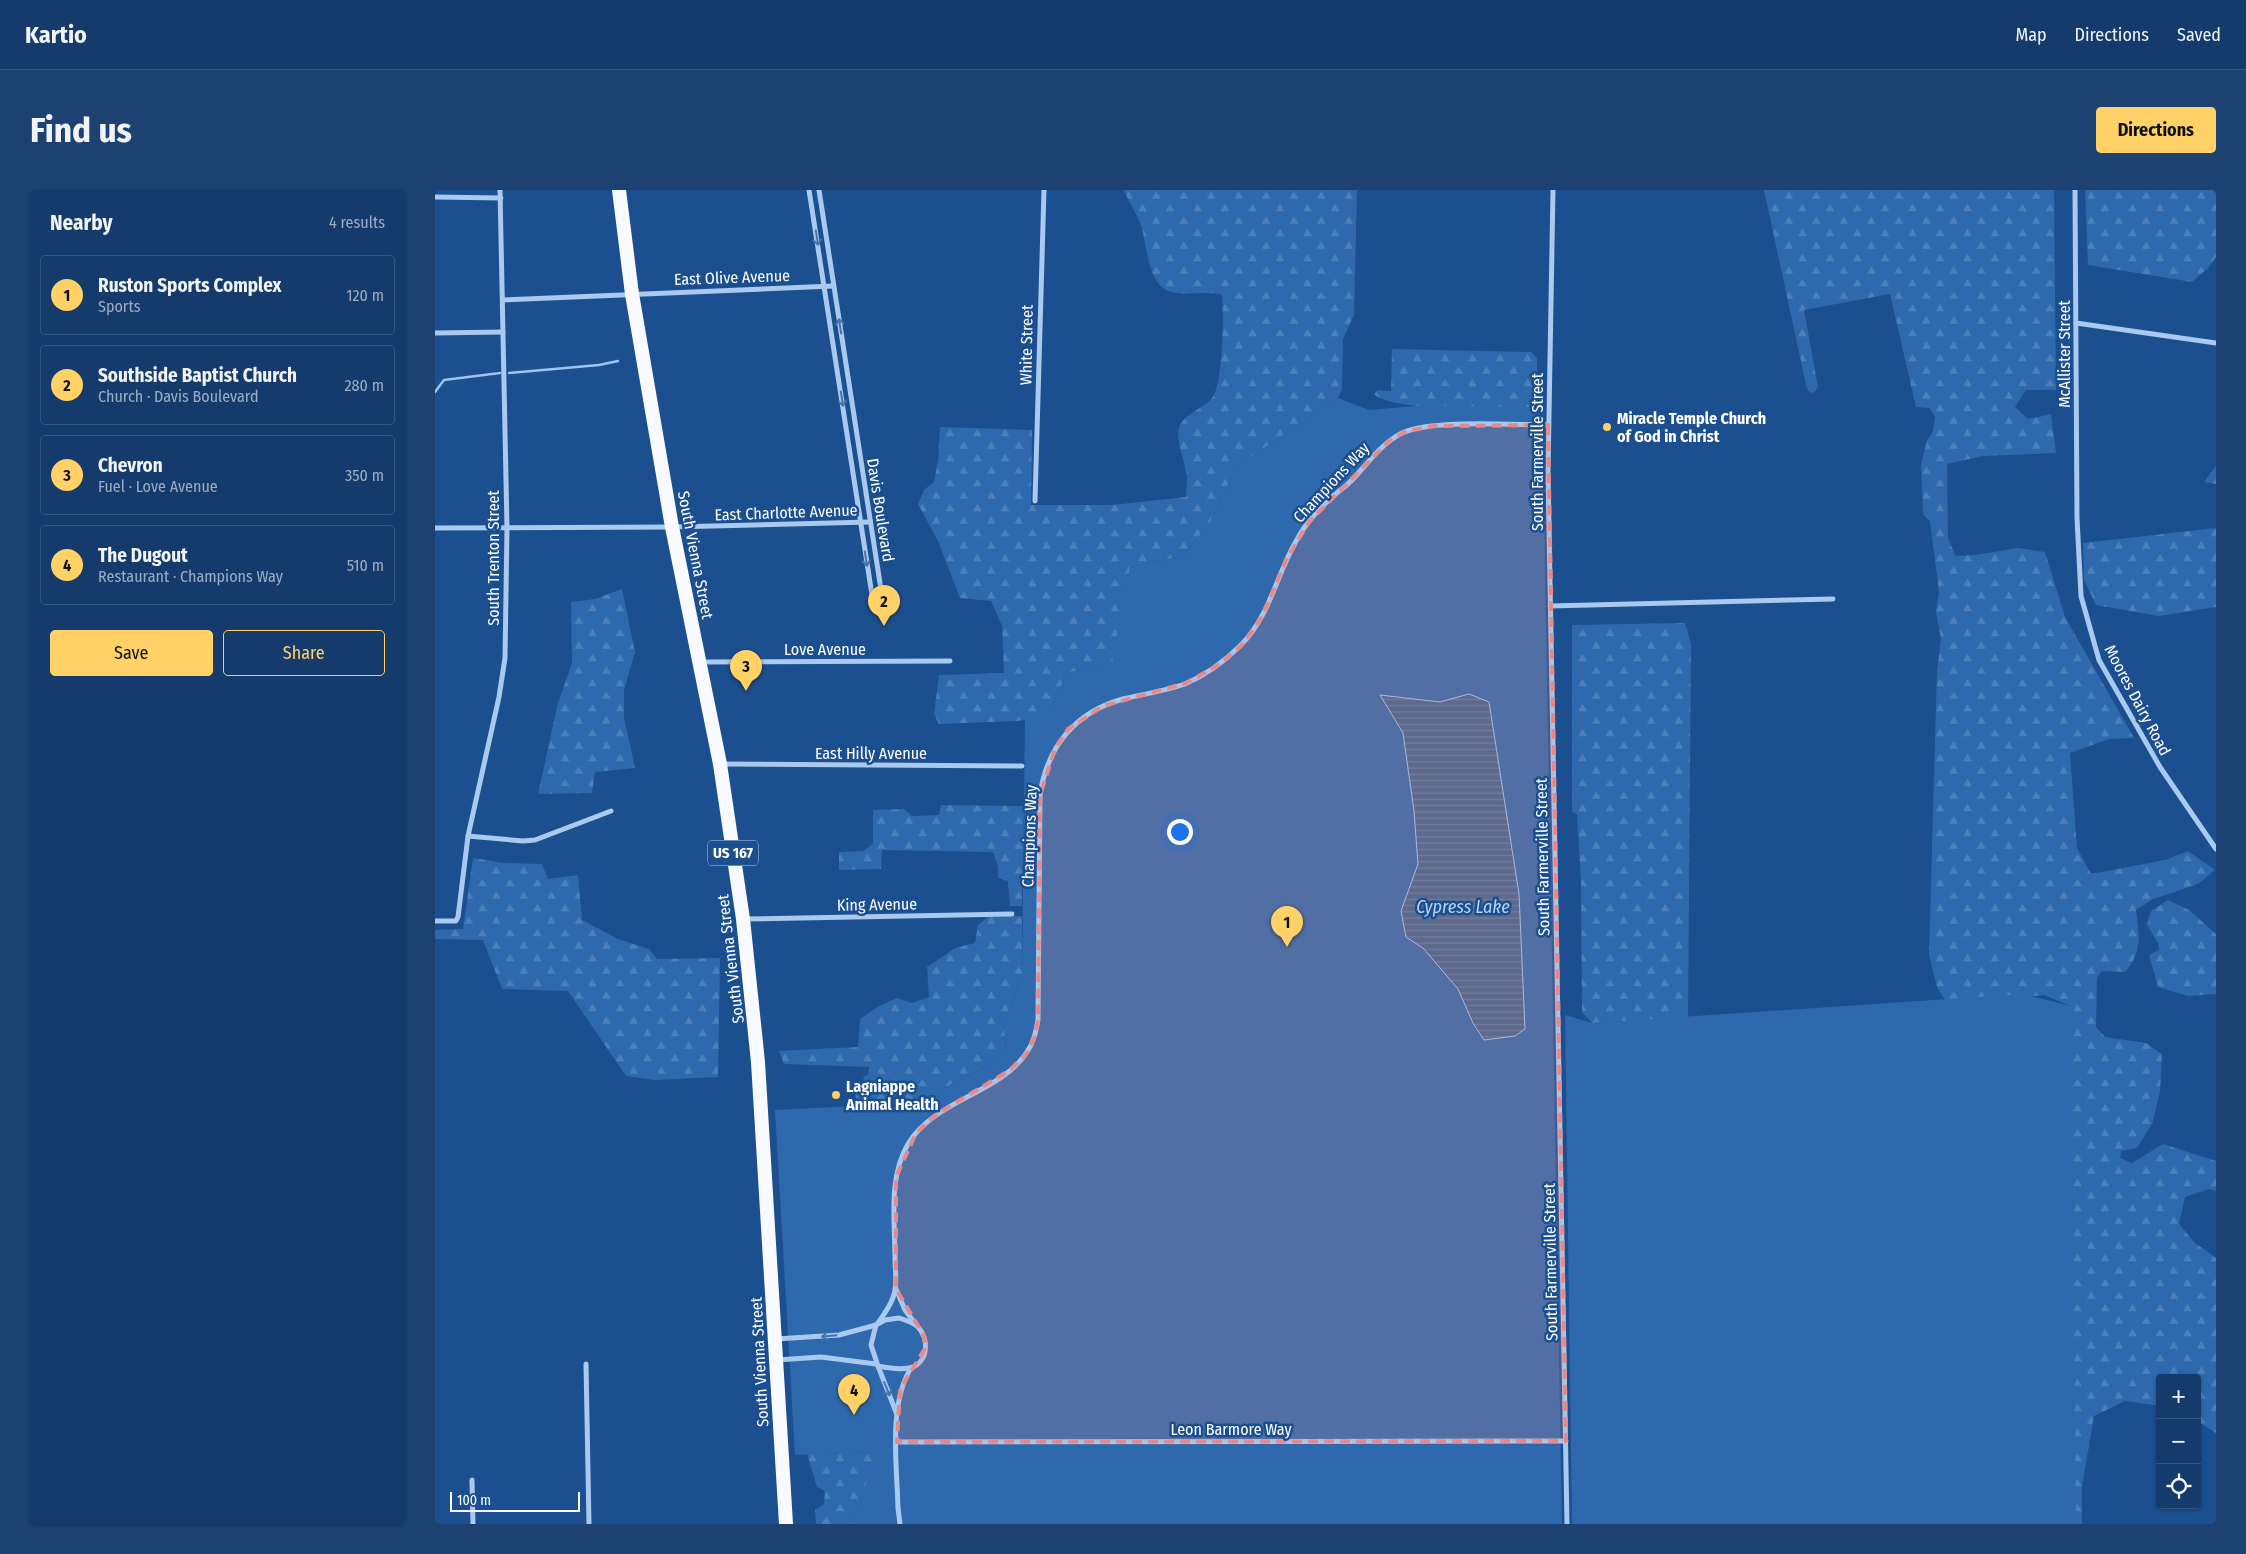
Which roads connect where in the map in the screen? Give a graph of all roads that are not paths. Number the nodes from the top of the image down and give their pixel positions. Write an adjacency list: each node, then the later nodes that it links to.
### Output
1 (500, 190): 9 (street, South Trenton Street)
2 (619, 190): 12 (highway, South Vienna Street / US 167)
3 (809, 190): 11 (street, Davis Boulevard, one-way to 11)
4 (819, 190): 10 (street, Davis Boulevard)
5 (1044, 190): 19 (street, White Street)
6 (1553, 190): 18 (street, South Farmerville Street)
7 (2075, 190): 14 (street, McAllister Street)
8 (435, 197): 9 (street)
9 (501, 198): 13 (street, South Trenton Street)
10 (833, 286): 11 (street, East Olive Avenue); 22 (street, Davis Boulevard, one-way to 10)
11 (824, 287): 12 (street, East Olive Avenue); 21 (street, Davis Boulevard, one-way to 21)
12 (632, 294): 13 (street, East Olive Avenue); 23 (highway, South Vienna Street / US 167)
13 (503, 300): 15 (street, South Trenton Street)
14 (2077, 324): 17 (street); 20 (street, McAllister Street)
15 (503, 332): 16 (street); 25 (street, South Trenton Street)
16 (435, 333)
17 (2216, 343)
18 (1548, 425): 27 (street, South Farmerville Street); 38 (street, Champions Way)
19 (1035, 501)
20 (2077, 518): 34 (street, Moores Dairy Road)
21 (860, 522): 22 (street, East Charlotte Avenue); 22 (street, Davis Boulevard, one-way to 22); 23 (street, East Charlotte Avenue)
22 (870, 522)
23 (672, 527): 25 (street, East Charlotte Avenue); 29 (highway, South Vienna Street / US 167)
24 (435, 528): 25 (street, East Charlotte Avenue)
25 (507, 528): 33 (street, South Trenton Street)
26 (1833, 599): 27 (street)
27 (1550, 606): 47 (street, South Farmerville Street)
28 (950, 661): 29 (street, Love Avenue)
29 (699, 662): 30 (highway, South Vienna Street / US 167)
30 (720, 764): 31 (street, East Hilly Avenue); 36 (highway, South Vienna Street / US 167)
31 (1022, 766)
32 (611, 811): 33 (street)
33 (468, 836): 37 (street, South Trenton Street)
34 (2216, 849)
35 (1012, 914): 36 (street, King Avenue)
36 (743, 919): 41 (highway, South Vienna Street / US 167)
37 (435, 921)
38 (895, 1289): 39 (street, Champions Way); 40 (street, Champions Way)
39 (877, 1324): 40 (street); 41 (street, one-way to 41); 44 (street, Champions Way)
40 (916, 1325): 45 (street, Champions Way)
41 (775, 1339): 42 (highway, South Vienna Street / US 167)
42 (776, 1360): 44 (street); 52 (highway, South Vienna Street / US 167)
43 (586, 1364): 51 (street)
44 (877, 1365): 45 (street); 46 (street, Champions Way, one-way to 46)
45 (911, 1368): 46 (street, Champions Way)
46 (896, 1412): 48 (street, Champions Way)
47 (1566, 1441): 48 (street, Leon Barmore Way); 54 (street, South Farmerville Street)
48 (897, 1442): 53 (street, Champions Way)
49 (472, 1480): 50 (street)
50 (473, 1524)
51 (589, 1524)
52 (786, 1524)
53 (900, 1524)
54 (1567, 1524)

